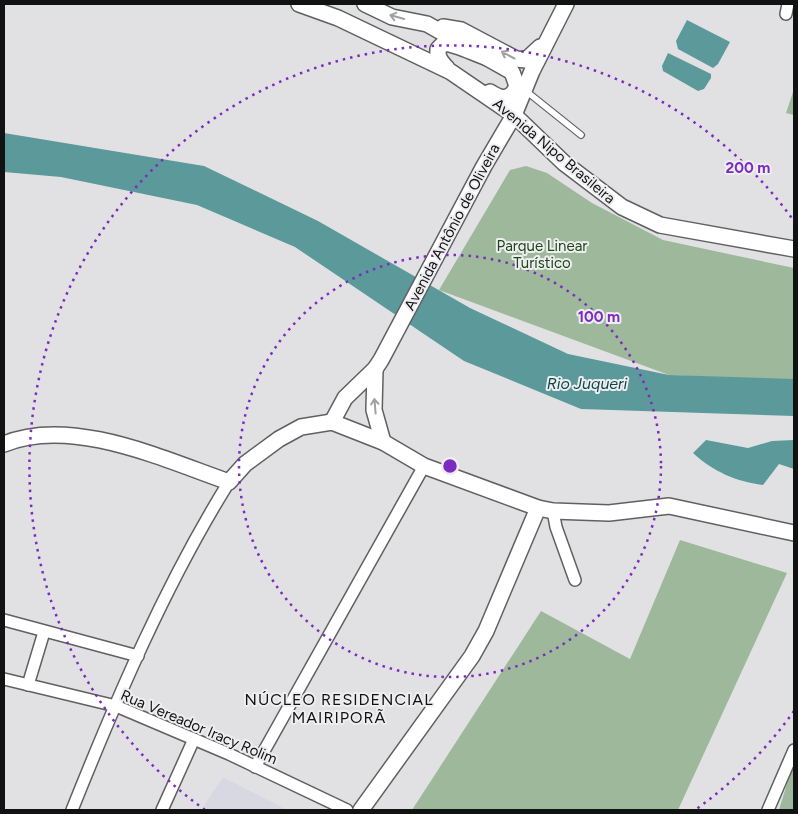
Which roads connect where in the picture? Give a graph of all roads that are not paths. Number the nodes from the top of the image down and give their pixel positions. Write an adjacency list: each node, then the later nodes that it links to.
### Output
1 (299, 4): 7 (street, Avenida Nipo Brasileira)
2 (365, 4): 4 (street, one-way to 2)
3 (566, 4): 5 (street, Avenida Antônio de Oliveira)
4 (426, 24): 5 (street, one-way to 4); 6 (street)
5 (547, 38): 8 (street, Avenida Antônio de Oliveira)
6 (491, 59): 7 (street); 7 (street)
7 (451, 72): 9 (street, Avenida Nipo Brasileira)
8 (524, 90): 9 (street, Avenida Antônio de Oliveira); 10 (lane)
9 (514, 115): 11 (street, Avenida Nipo Brasileira); 12 (street, Avenida Antônio de Oliveira)
10 (581, 135)
11 (794, 249)
12 (378, 365): 13 (street, Avenida Antônio de Oliveira); 14 (street, Avenida Antônio de Oliveira, one-way to 12)
13 (332, 422): 14 (street); 17 (street)
14 (383, 442): 16 (street)
15 (4, 444): 17 (street)
16 (424, 466): 18 (street); 29 (street)
17 (229, 482): 23 (street)
18 (546, 510): 19 (street); 20 (street); 33 (street)
19 (794, 533)
20 (575, 580)
21 (4, 620): 22 (street)
22 (44, 632): 23 (street); 25 (street)
23 (138, 656): 26 (street)
24 (4, 679): 25 (street, Rua Vereador Iracy Rolim)
25 (28, 686): 26 (street, Rua Vereador Iracy Rolim)
26 (116, 706): 27 (street, Rua Vereador Iracy Rolim); 30 (street)
27 (194, 739): 29 (street, Rua Vereador Iracy Rolim); 31 (street)
28 (794, 750): 34 (street)
29 (255, 767): 32 (street, Rua Vereador Iracy Rolim)
30 (72, 810)
31 (162, 810)
32 (347, 810)
33 (361, 810)
34 (768, 810)

